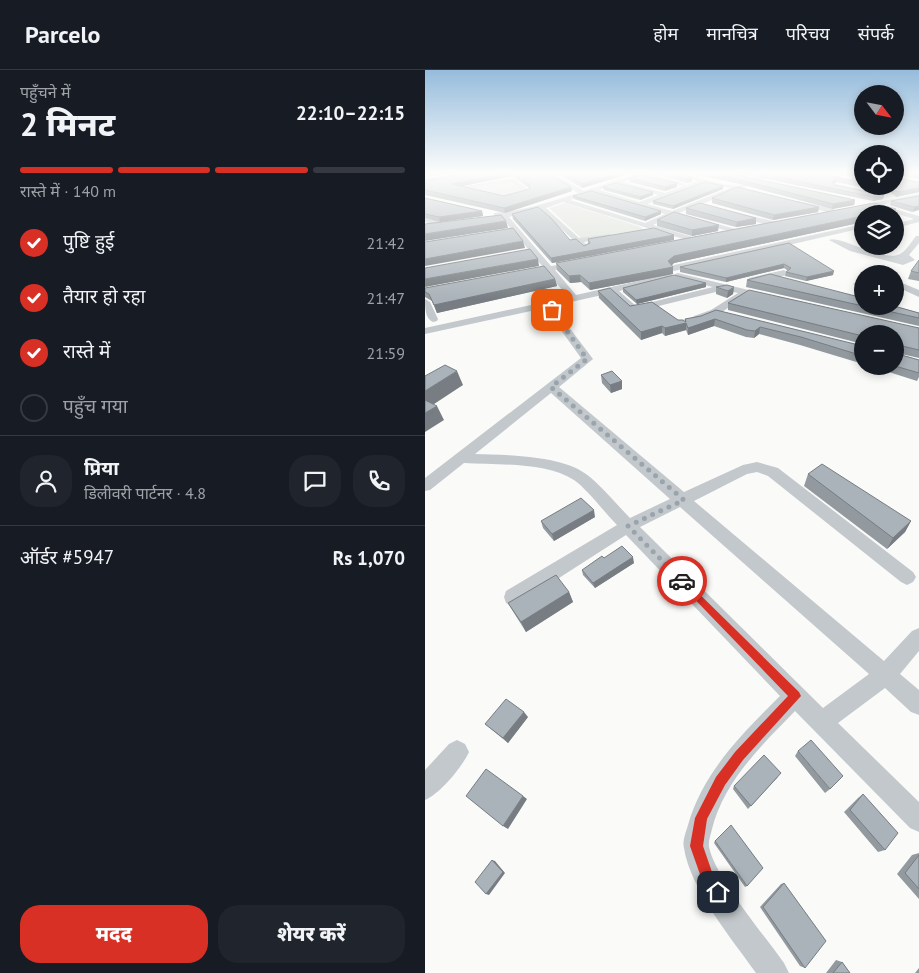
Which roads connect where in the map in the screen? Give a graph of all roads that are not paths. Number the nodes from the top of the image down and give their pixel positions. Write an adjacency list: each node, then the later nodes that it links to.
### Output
1 (497, 215): 10 (street)
2 (512, 215): 10 (street)
3 (553, 215): 30 (street)
4 (613, 215): 17 (street)
5 (668, 215): 17 (street)
6 (681, 215): 24 (street)
7 (742, 215): 16 (street)
8 (813, 215): 9 (street)
9 (809, 216)
10 (505, 217): 13 (street); 37 (street)
11 (919, 219): 15 (street)
12 (425, 220): 19 (street)
13 (470, 222)
14 (784, 222): 16 (street)
15 (904, 223)
16 (775, 224): 18 (street)
17 (647, 225): 21 (street)
18 (759, 227)
19 (425, 228)
20 (854, 228): 33 (street)
21 (656, 229): 22 (street); 29 (street)
22 (637, 232)
23 (617, 235): 30 (street)
24 (719, 235)
25 (854, 235): 28 (street)
26 (703, 238): 29 (street)
27 (919, 238): 28 (street)
28 (837, 239): 36 (street)
29 (693, 240): 31 (street)
30 (578, 241): 35 (street)
31 (674, 244)
32 (719, 250): 33 (street)
33 (727, 256): 36 (street); 38 (street)
34 (607, 257): 35 (street)
35 (597, 259): 37 (street)
36 (737, 262): 38 (street)
37 (548, 268): 39 (street); 43 (street)
38 (673, 273): 41 (street); 43 (street); 44 (street)
39 (520, 274)
40 (784, 277): 41 (street)
41 (724, 287): 45 (street); 52 (street)
42 (904, 287): 47 (street)
43 (567, 290): 48 (street); 57 (street)
44 (613, 290): 48 (street); 52 (street)
45 (746, 292): 49 (street); 54 (street)
46 (904, 294): 50 (street)
47 (919, 294)
48 (574, 298): 53 (street)
49 (774, 298)
50 (919, 298)
51 (425, 302): 57 (street)
52 (654, 303): 55 (street)
53 (547, 304): 59 (street); 60 (street)
54 (715, 312): 56 (street); 58 (street)
55 (667, 313)
56 (733, 317)
57 (429, 320)
58 (686, 321)
59 (425, 331)
60 (551, 387): 61 (street); 63 (street)
61 (460, 458): 62 (street); 64 (street)
62 (425, 486)
63 (684, 500): 64 (street); 65 (street); 68 (street)
64 (628, 526): 66 (street); 69 (street)
65 (907, 577)
66 (513, 597)
67 (919, 637): 68 (street)
68 (885, 675): 70 (street); 71 (street)
69 (795, 696): 71 (street); 75 (street)
70 (919, 704)
71 (822, 722): 74 (street)
72 (457, 752): 73 (street)
73 (425, 788)
74 (919, 819)
75 (774, 973)

